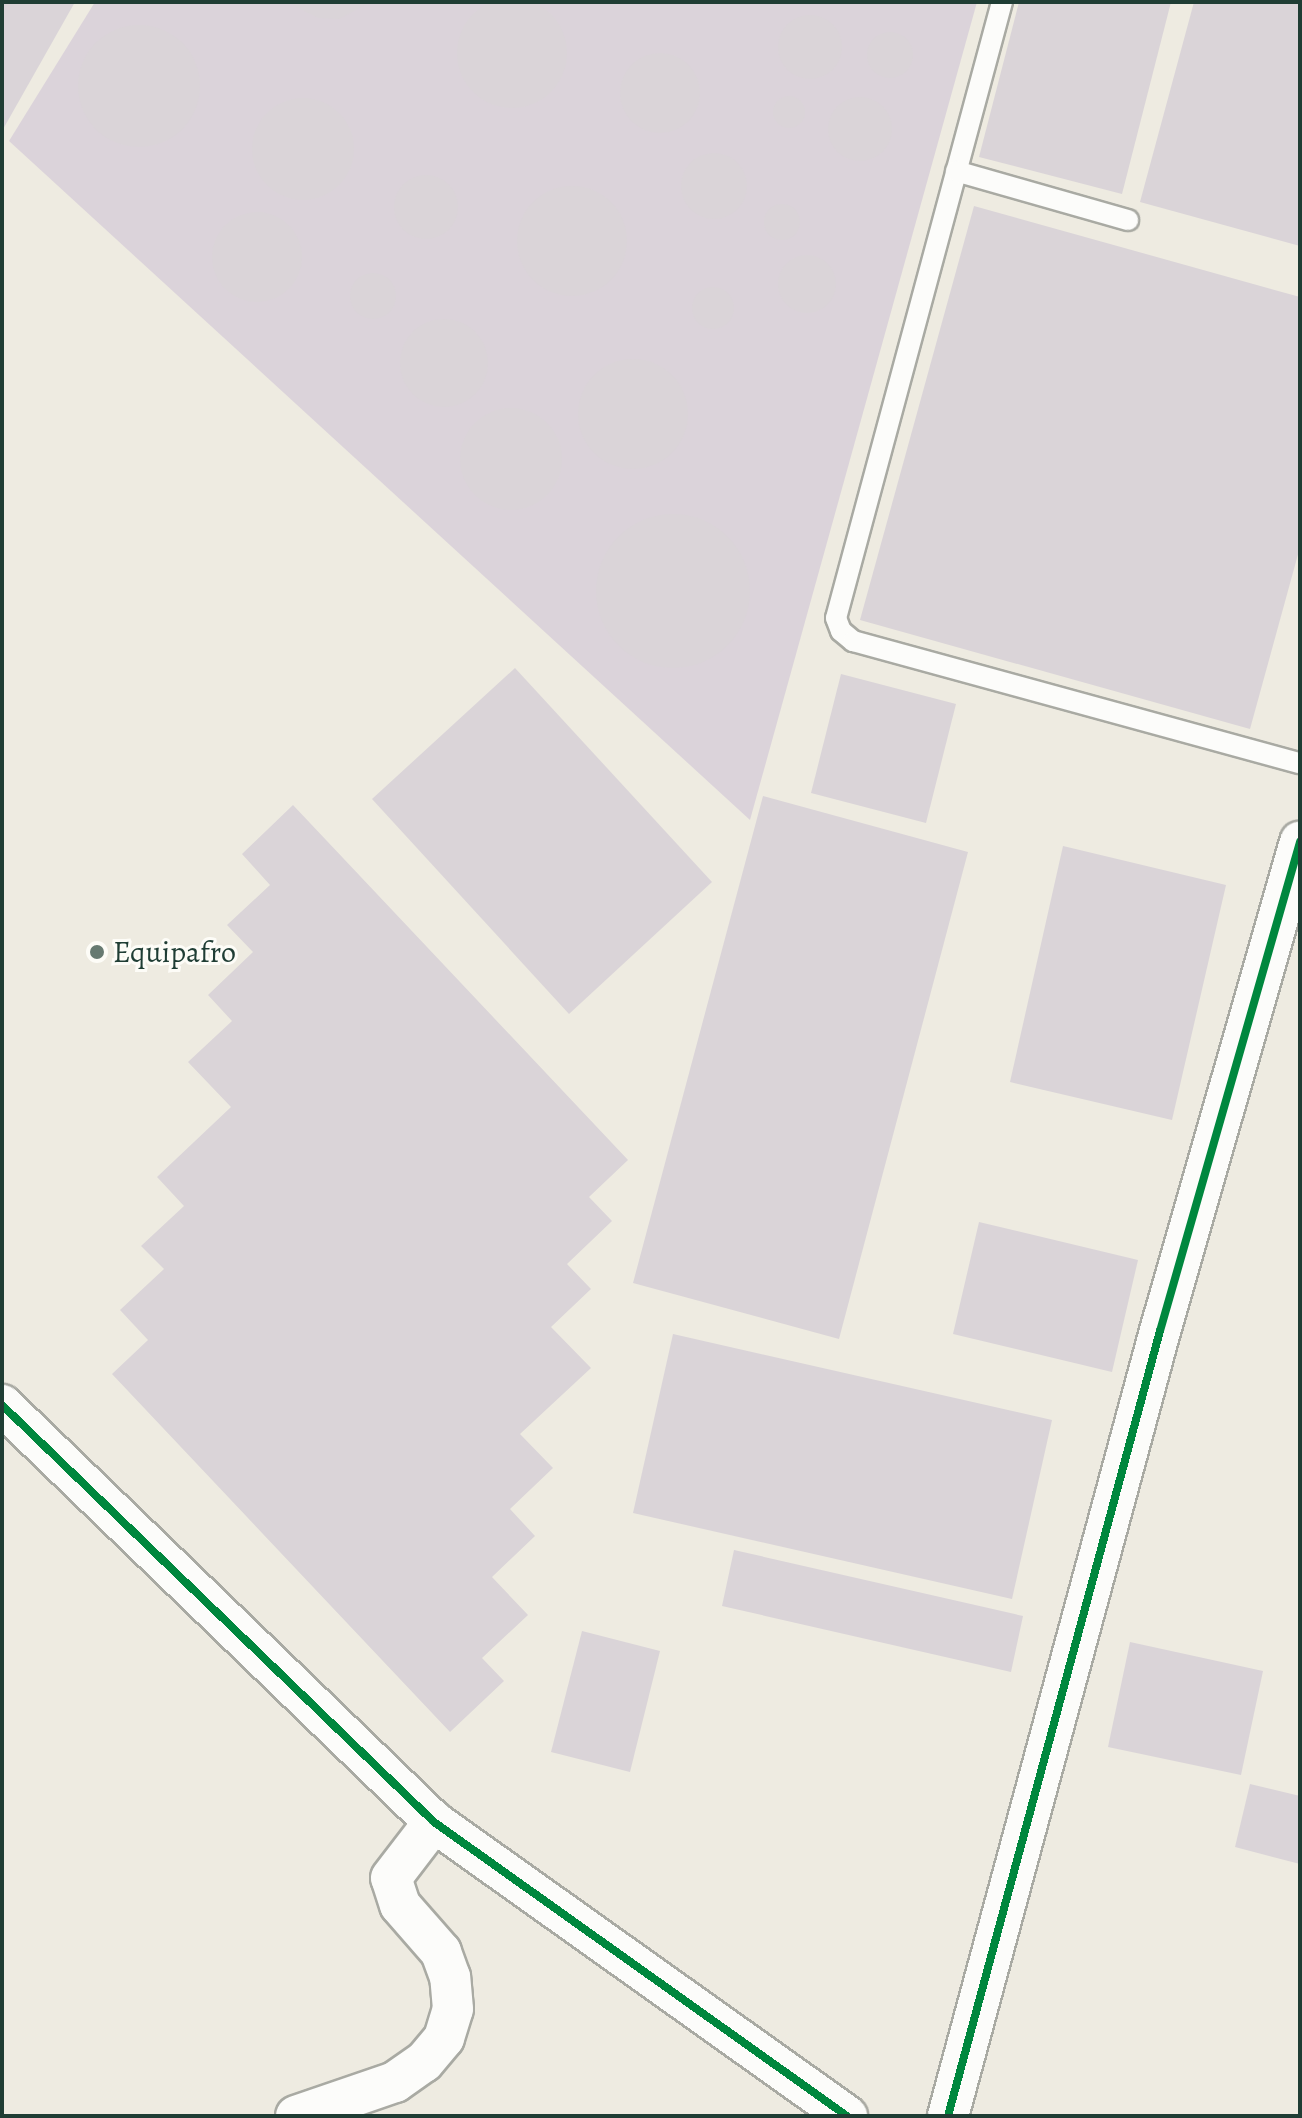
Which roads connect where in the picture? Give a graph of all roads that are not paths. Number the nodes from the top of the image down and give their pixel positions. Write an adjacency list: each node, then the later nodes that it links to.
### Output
1 (1002, 2): 2 (lane)
2 (956, 171): 3 (lane); 4 (lane)
3 (1128, 220)
4 (1300, 763)
5 (1300, 842): 10 (street)
6 (2, 1405): 7 (street)
7 (434, 1822): 8 (street); 9 (street)
8 (296, 2116)
9 (847, 2116)
10 (948, 2116)

